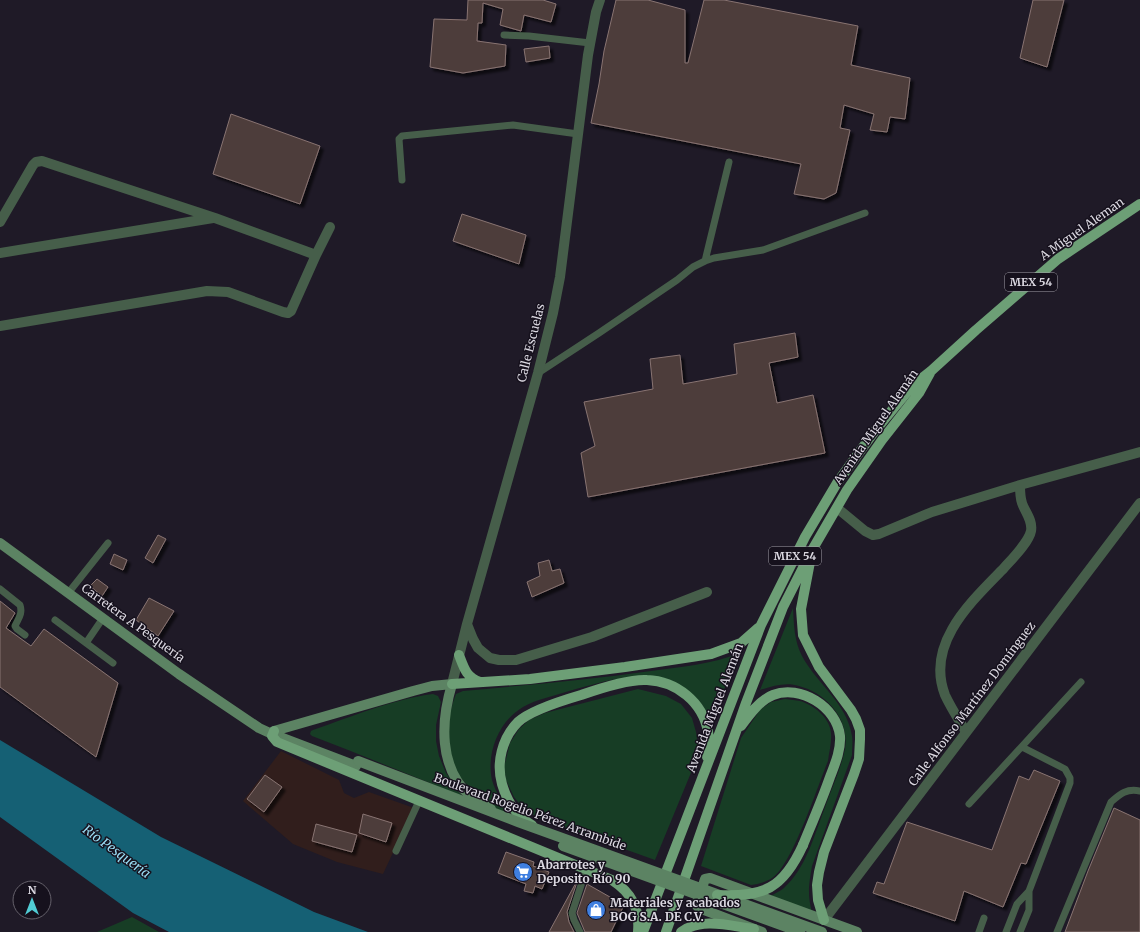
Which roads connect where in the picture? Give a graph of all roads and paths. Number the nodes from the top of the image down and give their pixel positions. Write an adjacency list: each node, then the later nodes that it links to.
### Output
1 (597, 1): 3 (street, Calle Escuelas)
2 (504, 35): 3 (lane)
3 (590, 43): 4 (street, Calle Escuelas)
4 (578, 134): 6 (lane); 17 (street, Calle Escuelas)
5 (729, 162): 14 (lane)
6 (402, 180)
7 (1140, 204): 16 (main road, A Miguel Aleman / MEX 54)
8 (865, 213): 14 (lane)
9 (214, 218): 10 (street); 12 (street); 13 (street)
10 (0, 222)
11 (330, 227): 13 (street)
12 (0, 254)
13 (316, 256): 15 (street)
14 (705, 261): 17 (lane)
15 (0, 326)
16 (931, 371): 18 (main road, Avenida Miguel Alemán / MEX 54); 19 (main road, Avenida Miguel Alemán / MEX 54)
17 (538, 373): 32 (street, Calle Escuelas)
18 (874, 432): 19 (main road); 33 (main road, Avenida Miguel Alemán / MEX 54)
19 (882, 440): 23 (main road, Avenida Miguel Alemán / MEX 54)
20 (1140, 452): 21 (street)
21 (1020, 484): 23 (street); 41 (street)
22 (1140, 503): 41 (street, Calle Alfonso Martínez Domínguez)
23 (837, 508): 26 (main road, Avenida Miguel Alemán / MEX 54)
24 (108, 542): 28 (lane)
25 (0, 543): 28 (main road, Carretera A Pesquería)
26 (812, 552): 43 (main road, Avenida Miguel Alemán / MEX 54); 59 (main road)
27 (0, 590): 34 (lane)
28 (69, 592): 30 (main road, Carretera A Pesquería)
29 (707, 592): 32 (street)
30 (103, 618): 35 (lane); 42 (main road, Carretera A Pesquería)
31 (55, 620): 35 (lane)
32 (467, 624): 36 (street, Calle Escuelas)
33 (761, 625): 38 (main road); 46 (main road, Avenida Miguel Alemán / MEX 54)
34 (26, 635)
35 (86, 643): 37 (lane)
36 (459, 655): 38 (main road); 40 (street, Calle Escuelas)
37 (113, 663)
38 (480, 682): 40 (main road)
39 (1081, 682): 44 (lane)
40 (452, 684): 42 (main road); 50 (main road, bridge)
41 (966, 732): 59 (street, Calle Alfonso Martínez Domínguez)
42 (273, 733): 45 (main road, Boulevard Rogelio Pérez Arrambide); 48 (main road)
43 (736, 733): 55 (main road, Avenida Miguel Alemán / MEX 54); 57 (main road, bridge)
44 (1022, 746): 49 (lane); 56 (lane)
45 (357, 764): 50 (main road, Boulevard Rogelio Pérez Arrambide, bridge); 66 (main road, Boulevard Rogelio Pérez Arrambide, bridge)
46 (706, 769): 51 (main road, bridge); 54 (main road, Avenida Miguel Alemán / MEX 54)
47 (1140, 791): 72 (lane)
48 (420, 801): 52 (lane); 53 (main road)
49 (969, 804)
50 (498, 815): 51 (main road, Boulevard Rogelio Pérez Arrambide, bridge)
51 (547, 833): 54 (main road, Boulevard Rogelio Pérez Arrambide, bridge)
52 (396, 851)
53 (586, 870): 61 (lane); 62 (main road)
54 (665, 876): 55 (main road, Boulevard Rogelio Pérez Arrambide, bridge); 63 (main road, Avenida Miguel Alemán / MEX 54)
55 (683, 883): 57 (main road, Boulevard Rogelio Pérez Arrambide, bridge); 64 (main road, Avenida Miguel Alemán / MEX 54)
56 (1029, 891): 70 (lane); 71 (lane)
57 (717, 895): 67 (main road, Boulevard Rogelio Pérez Arrambide, bridge)
58 (984, 918): 69 (lane)
59 (824, 920): 60 (main road); 68 (main road)
60 (758, 931): 65 (main road)
61 (580, 932)
62 (638, 932)
63 (643, 932)
64 (666, 932)
65 (681, 932)
66 (800, 932)
67 (822, 932)
68 (857, 932)
69 (979, 932)
70 (1006, 932)
71 (1020, 932)
72 (1056, 932)

